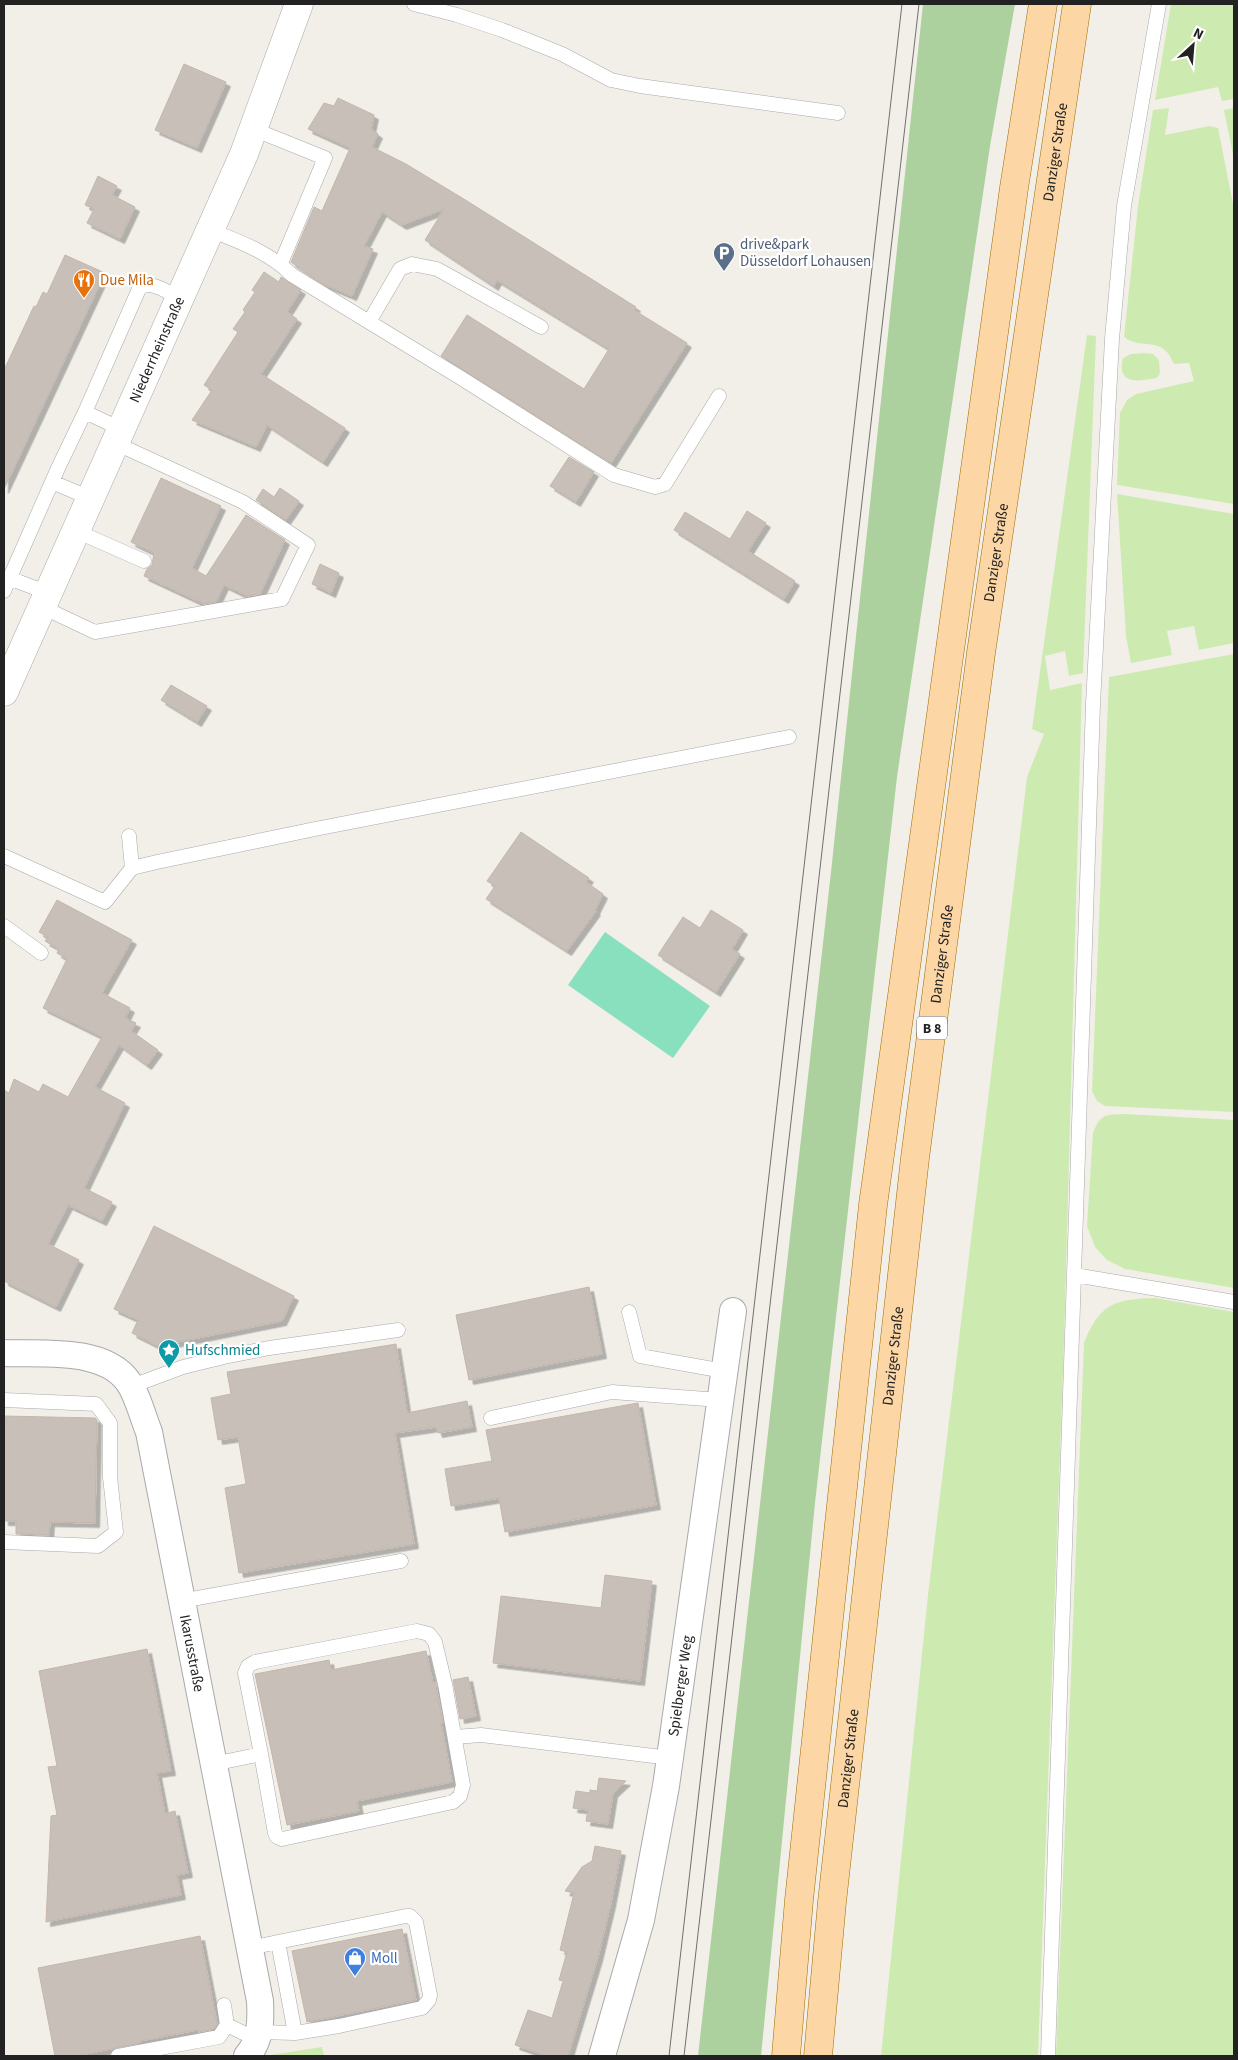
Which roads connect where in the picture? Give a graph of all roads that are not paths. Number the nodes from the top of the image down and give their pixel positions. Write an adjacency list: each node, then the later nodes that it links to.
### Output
1 (299, 4): 7 (street, Niederrheinstraße)
2 (414, 4): 6 (lane)
3 (1043, 4): 57 (main road, B 8)
4 (1077, 4): 58 (main road, Danziger Straße / B 8)
5 (1159, 4): 30 (lane)
6 (838, 113)
7 (253, 129): 8 (street, Niederrheinstraße); 9 (lane)
8 (210, 230): 9 (lane); 10 (street, Niederrheinstraße)
9 (281, 263): 11 (lane)
10 (180, 298): 14 (lane); 15 (street, Niederrheinstraße)
11 (369, 322): 12 (lane); 13 (lane)
12 (541, 327)
13 (719, 396)
14 (85, 412): 15 (lane); 16 (lane)
15 (118, 436): 17 (street, Niederrheinstraße); 22 (lane)
16 (52, 482): 17 (lane); 20 (lane)
17 (90, 498): 18 (street, Niederrheinstraße)
18 (76, 531): 19 (lane); 22 (street, Niederrheinstraße)
19 (144, 561)
20 (9, 578): 21 (lane); 22 (lane)
21 (4, 592)
22 (45, 600): 23 (street, Niederrheinstraße)
23 (4, 692)
24 (789, 737): 27 (lane)
25 (129, 836): 27 (lane)
26 (4, 856): 27 (lane)
27 (132, 868)
28 (4, 926): 29 (lane)
29 (41, 953)
30 (1075, 1275): 31 (lane); 59 (lane)
31 (1234, 1302)
32 (733, 1311): 36 (street, Spielberger Weg)
33 (629, 1312): 36 (lane)
34 (398, 1330): 37 (lane)
35 (4, 1353): 37 (street, Ikarusstraße)
36 (724, 1371): 39 (street, Spielberger Weg)
37 (132, 1386): 43 (street, Ikarusstraße)
38 (4, 1400): 41 (lane)
39 (720, 1400): 40 (lane); 46 (street, Spielberger Weg)
40 (491, 1418)
41 (4, 1542)
42 (401, 1561): 43 (lane)
43 (181, 1601): 47 (street, Ikarusstraße)
44 (454, 1737): 45 (lane); 45 (lane); 46 (lane)
45 (261, 1754): 47 (lane)
46 (670, 1758): 56 (street, Spielberger Weg)
47 (213, 1764): 49 (street, Ikarusstraße)
48 (278, 1942): 49 (lane); 52 (lane); 52 (lane)
49 (250, 1948): 53 (street, Ikarusstraße)
50 (224, 2005): 51 (lane)
51 (227, 2025): 53 (lane); 54 (lane)
52 (296, 2033): 53 (lane)
53 (254, 2042)
54 (136, 2055): 55 (lane)
55 (118, 2056)
56 (602, 2056)
57 (786, 2056)
58 (818, 2056)
59 (1048, 2056)

